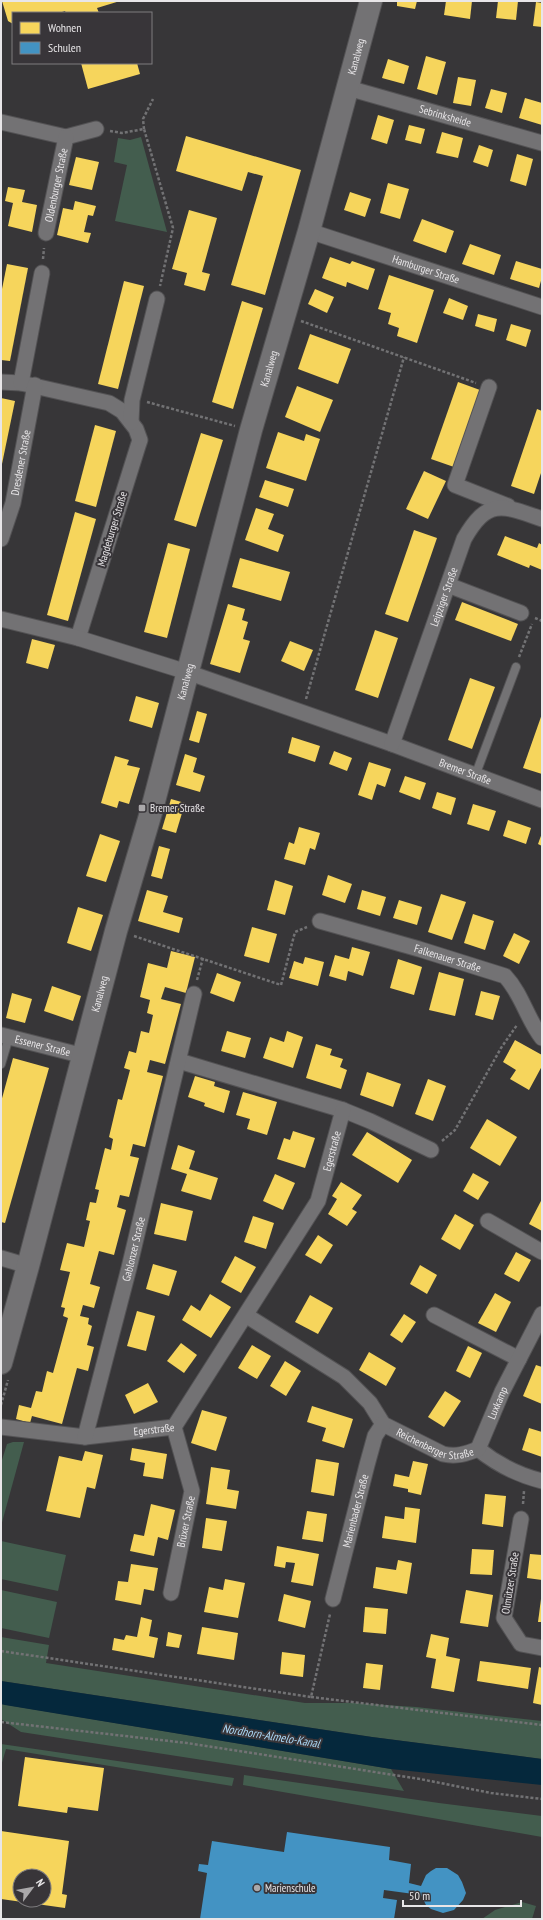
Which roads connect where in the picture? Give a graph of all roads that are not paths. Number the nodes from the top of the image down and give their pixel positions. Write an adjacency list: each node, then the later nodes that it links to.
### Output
1 (371, 1): 2 (street, Kanalweg)
2 (348, 88): 6 (street, Sebrinksheide); 7 (street, Kanalweg)
3 (1, 122): 5 (street, Oldenburger Straße)
4 (96, 129): 5 (street, Oldenburger Straße)
5 (66, 137): 8 (street, Oldenburger Straße)
6 (542, 143)
7 (309, 231): 11 (street, Hamburger Straße); 23 (street, Kanalweg)
8 (46, 233)
9 (42, 273): 13 (street, Dresdener Straße)
10 (157, 299): 15 (street, Magdeburger Straße)
11 (542, 308)
12 (1, 382): 13 (street, Magdeburger Straße)
13 (28, 384): 15 (street, Magdeburger Straße); 17 (street, Dresdener Straße)
14 (489, 388): 16 (street)
15 (131, 422): 21 (street, Magdeburger Straße)
16 (537, 513): 18 (street, Leipziger Straße)
17 (1, 539)
18 (448, 584): 19 (street); 24 (street, Leipziger Straße)
19 (528, 615)
20 (1, 619): 21 (street, Bremer Straße)
21 (78, 638): 23 (street, Bremer Straße)
22 (516, 667): 25 (lane)
23 (187, 672): 24 (street, Bremer Straße); 31 (street, Kanalweg)
24 (392, 744): 25 (street, Bremer Straße)
25 (476, 776): 26 (street, Bremer Straße)
26 (542, 800)
27 (320, 921): 30 (street, Falkenauer Straße)
28 (194, 994): 32 (street, Gablonzer Straße)
29 (5, 1036): 31 (street, Essener Straße); 33 (lane)
30 (542, 1038)
31 (84, 1056): 39 (street, Kanalweg)
32 (179, 1061): 34 (street); 48 (street, Gablonzer Straße)
33 (1, 1064)
34 (343, 1110): 35 (street); 42 (street, Egerstraße)
35 (431, 1150)
36 (488, 1221): 37 (street)
37 (542, 1252)
38 (1, 1258): 39 (street)
39 (28, 1266): 44 (street, Kanalweg)
40 (434, 1314): 43 (street)
41 (542, 1314): 43 (street, Luxkamp)
42 (247, 1316): 45 (street, Reichenberger Straße); 47 (street, Egerstraße)
43 (519, 1358): 49 (street, Luxkamp)
44 (1, 1362)
45 (383, 1424): 49 (street, Reichenberger Straße); 53 (street, Marienbader Straße)
46 (1, 1427): 48 (street, Egerstraße)
47 (174, 1427): 48 (street, Egerstraße); 52 (street, Brüxer Straße)
48 (85, 1437)
49 (478, 1449): 50 (street, Reichenberger Straße)
50 (542, 1481)
51 (521, 1519): 54 (street, Olmützer Straße)
52 (171, 1593)
53 (333, 1600)
54 (542, 1648)

